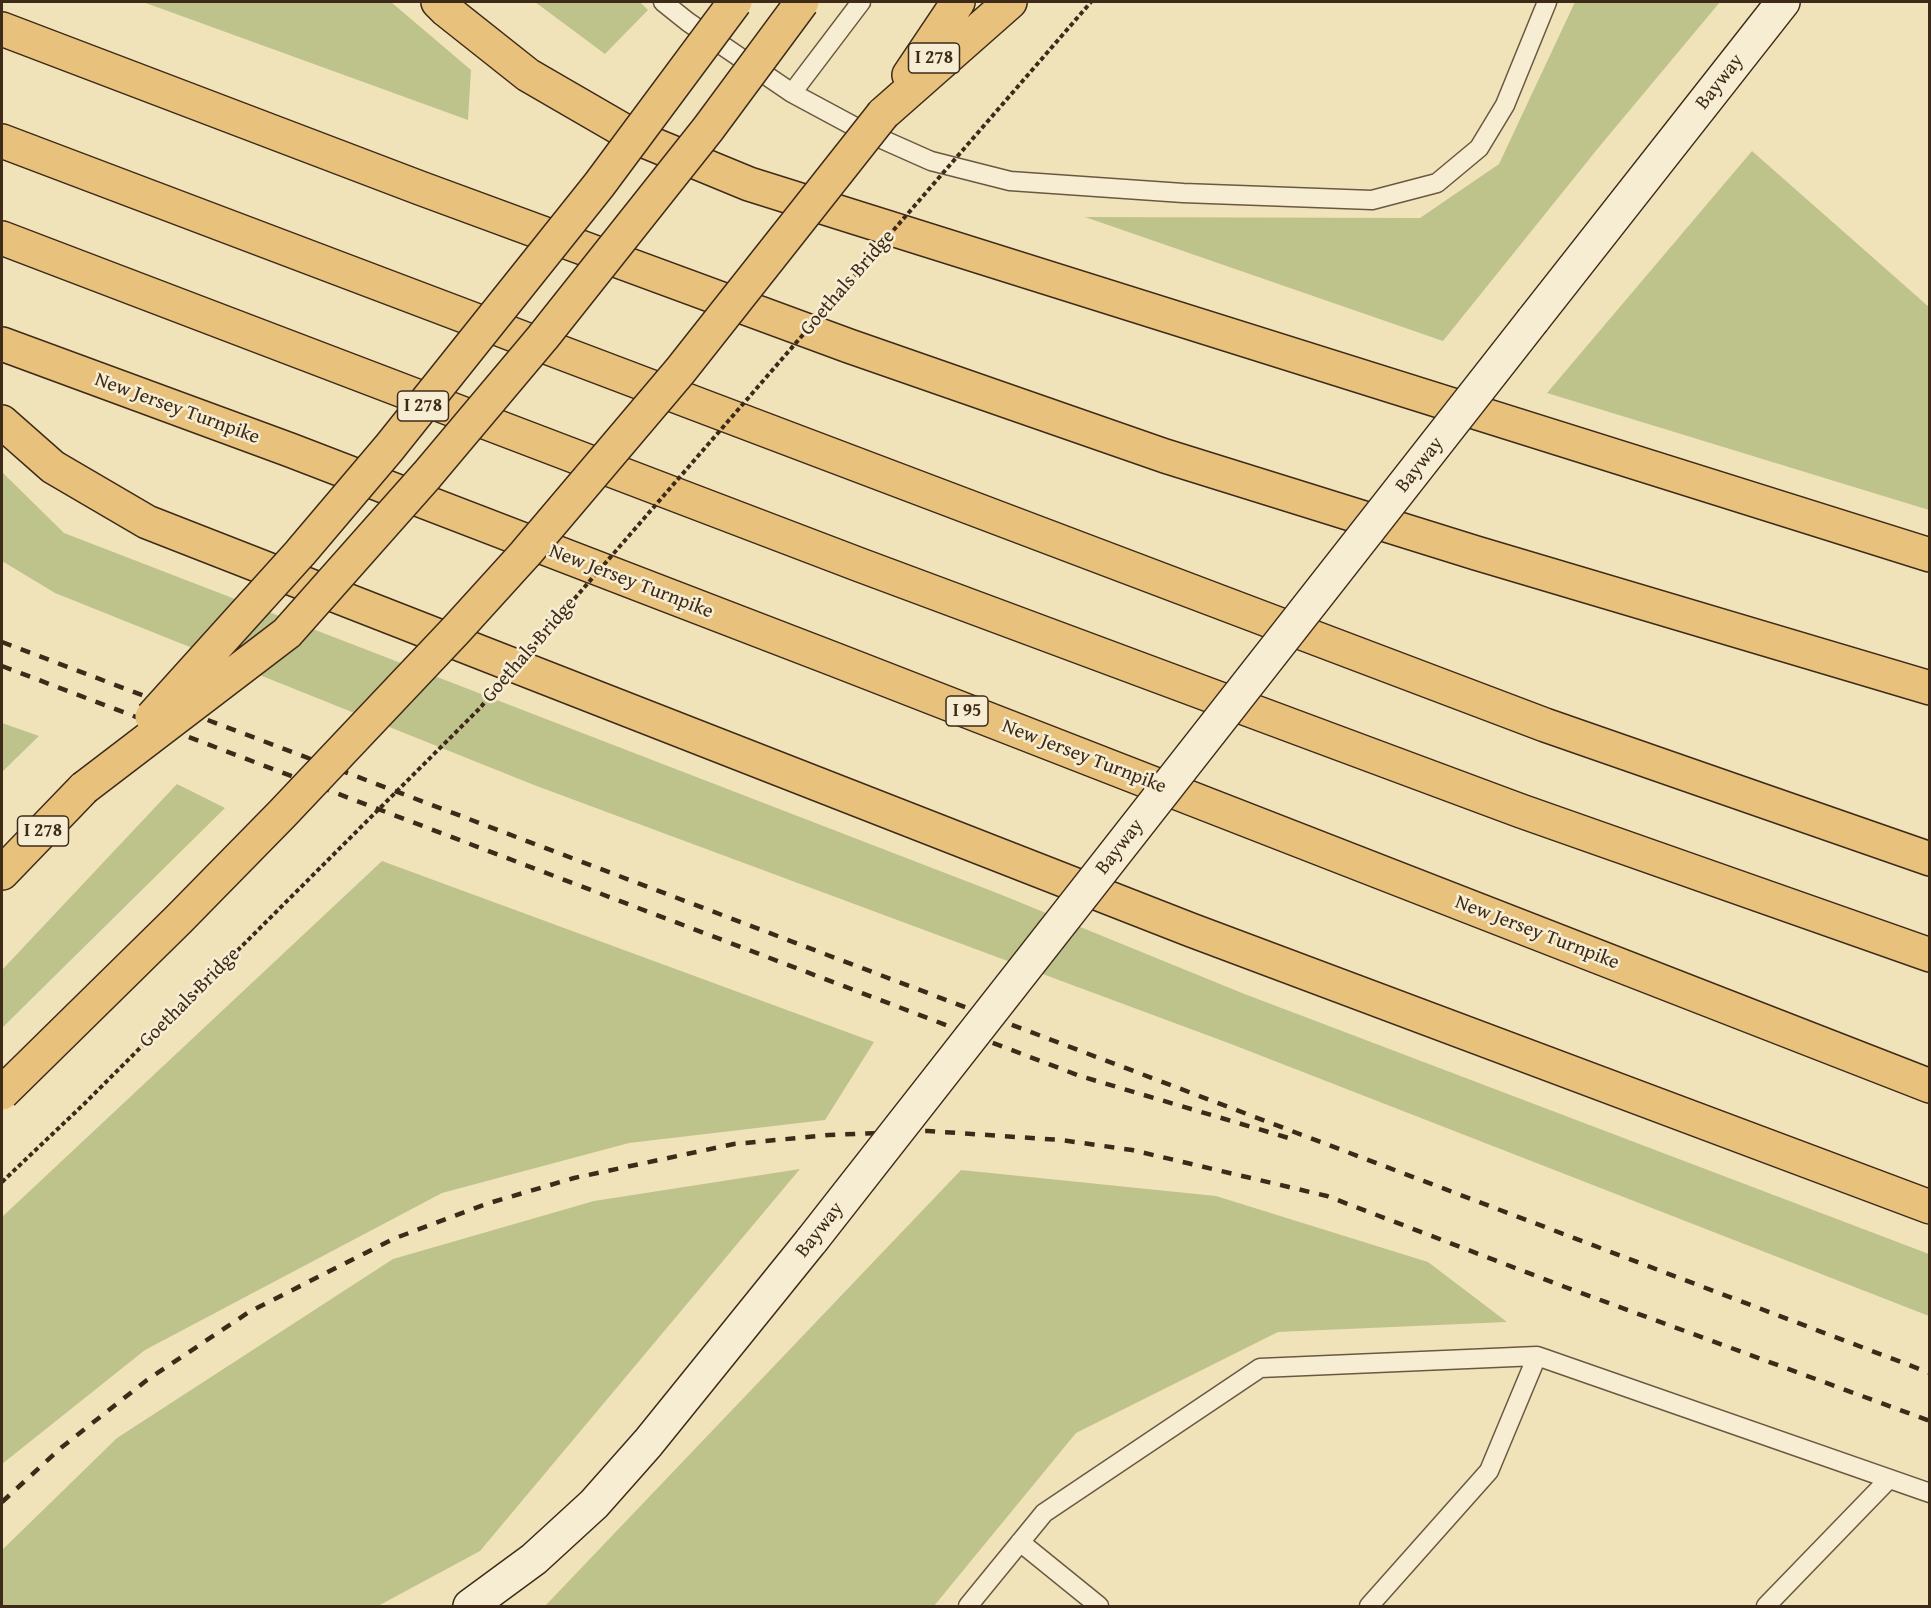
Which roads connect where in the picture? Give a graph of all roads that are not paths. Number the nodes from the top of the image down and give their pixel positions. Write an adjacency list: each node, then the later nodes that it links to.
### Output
1 (438, 2): 18 (highway)
2 (663, 2): 12 (lane)
3 (735, 2): 20 (highway, I 278, bridge)
4 (802, 2): 20 (highway, bridge)
5 (861, 2): 12 (lane)
6 (958, 2): 13 (highway)
7 (985, 2): 13 (highway, I 278)
8 (1010, 2): 13 (highway)
9 (1547, 2): 12 (lane)
10 (1783, 2): 31 (street, Bayway, bridge)
11 (2, 29): 19 (highway)
12 (792, 93)
13 (883, 114): 25 (highway, I 278, bridge)
14 (2, 141): 21 (highway)
15 (2, 238): 23 (highway)
16 (2, 344): 24 (highway, New Jersey Turnpike / I 95)
17 (2, 422): 26 (highway)
18 (1929, 555)
19 (1929, 688)
20 (84, 788): 22 (highway, I 278)
21 (1929, 859)
22 (2, 873)
23 (1929, 955)
24 (1929, 1086)
25 (2, 1093)
26 (1929, 1207)
27 (1537, 1356): 28 (lane); 30 (lane); 34 (lane)
28 (1889, 1479): 29 (lane); 35 (lane)
29 (1929, 1493)
30 (1020, 1542): 32 (lane); 33 (lane)
31 (470, 1606)
32 (968, 1606)
33 (1099, 1606)
34 (1369, 1606)
35 (1766, 1606)

